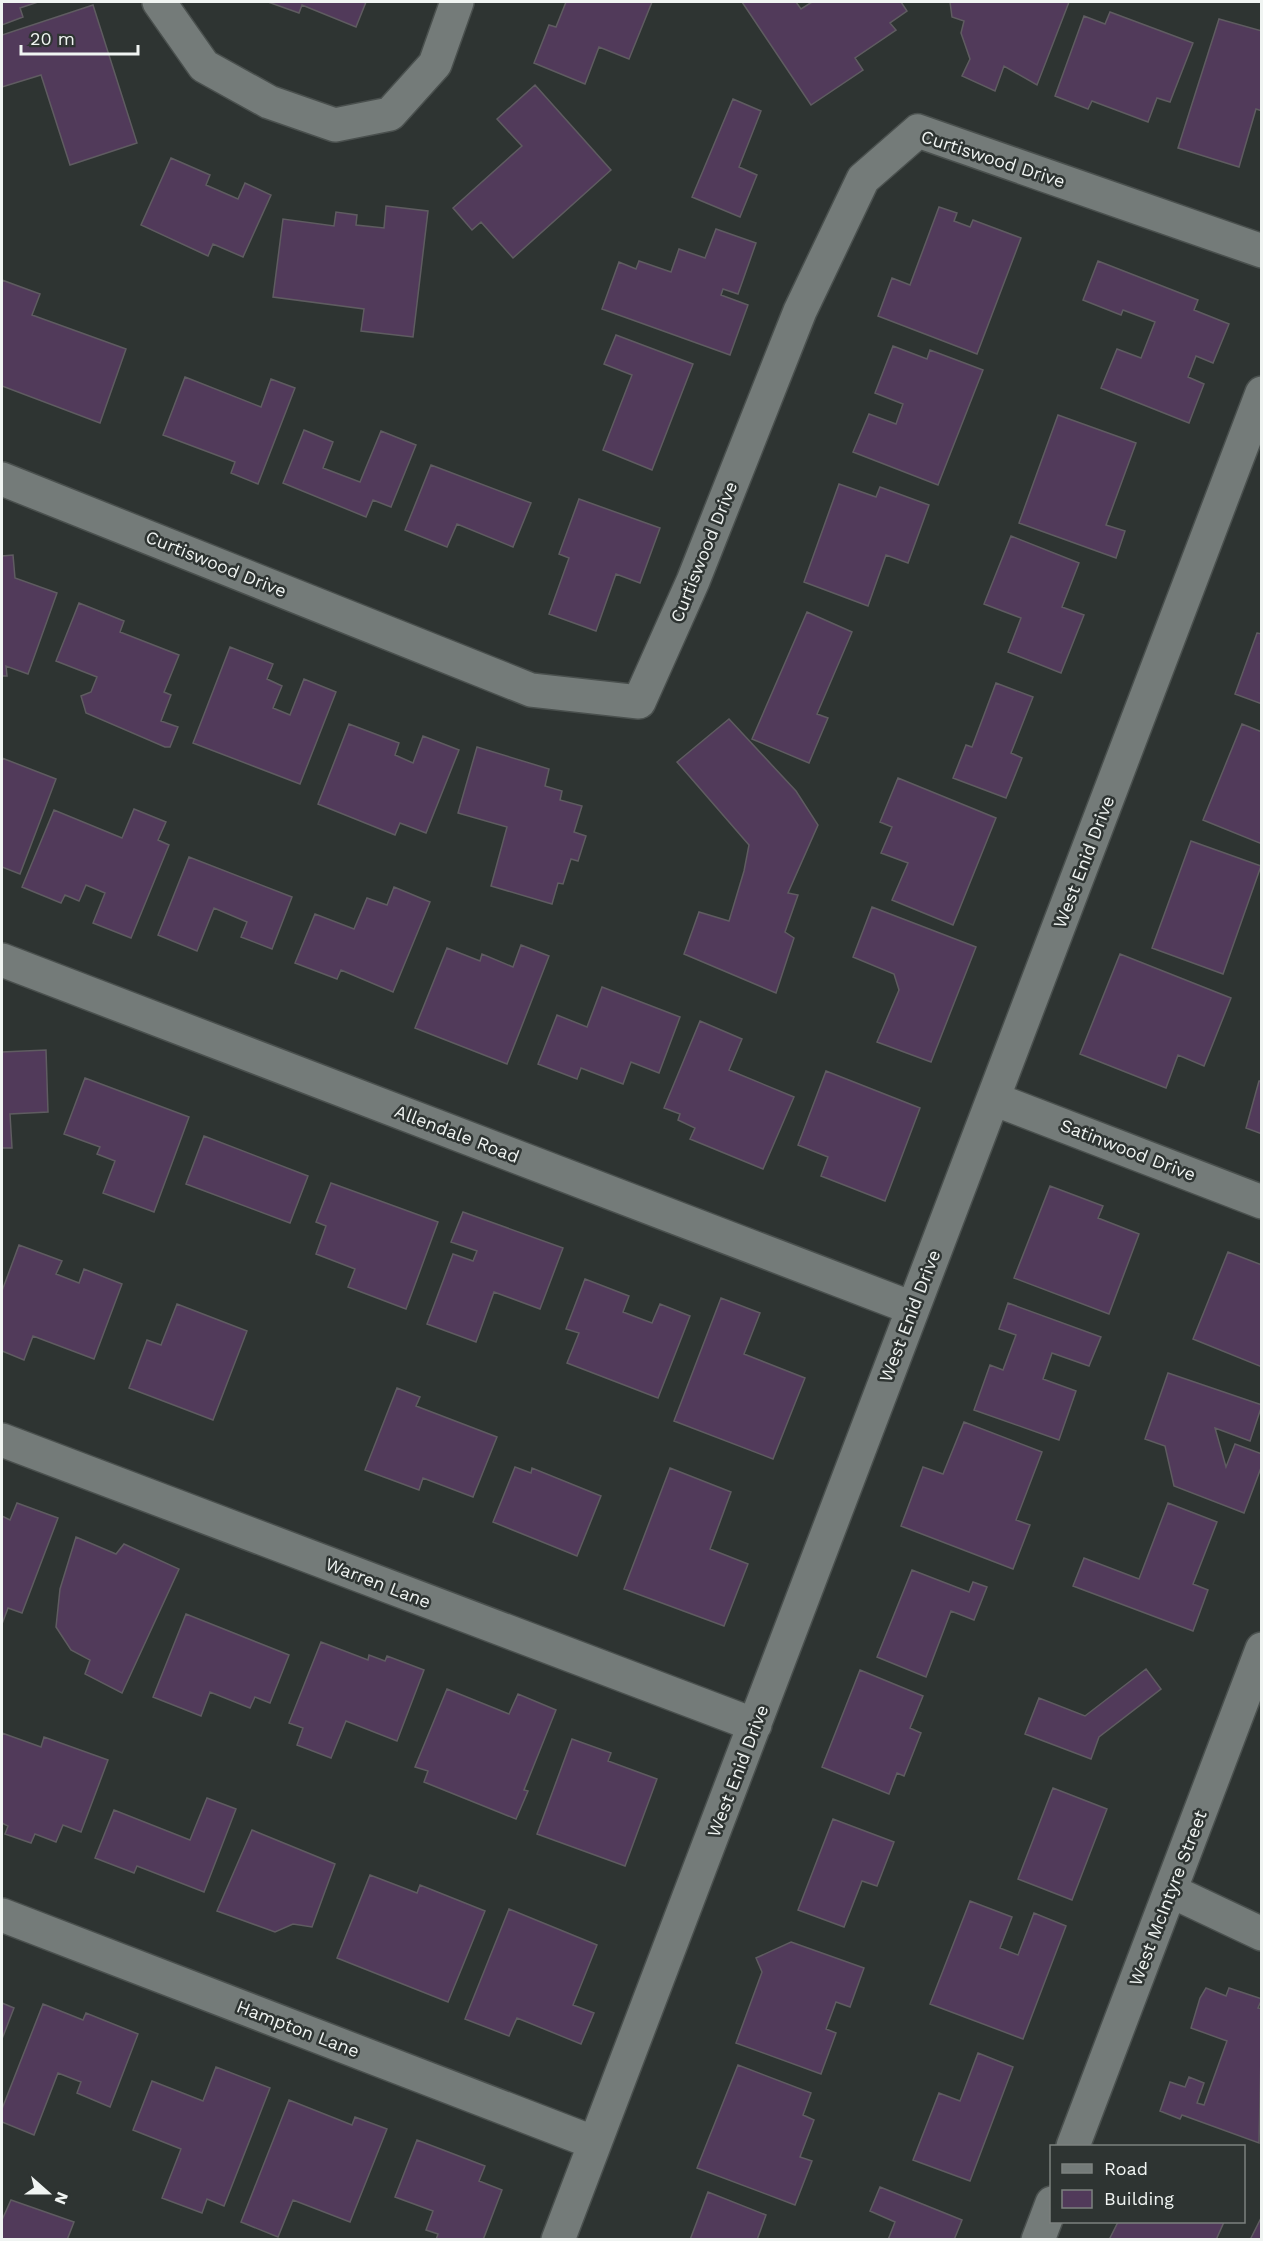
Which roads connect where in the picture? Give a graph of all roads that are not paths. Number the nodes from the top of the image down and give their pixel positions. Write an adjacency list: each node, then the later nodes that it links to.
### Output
1 (159, 2): 2 (street)
2 (457, 2)
3 (1262, 251): 5 (street, Curtiswood Drive)
4 (1262, 393): 7 (street, West Enid Drive)
5 (2, 479)
6 (2, 960): 9 (street, Allendale Road)
7 (994, 1099): 8 (street, Satinwood Drive); 9 (street, West Enid Drive)
8 (1262, 1202)
9 (912, 1308): 12 (street, West Enid Drive)
10 (2, 1440): 12 (street, Warren Lane)
11 (1262, 1649): 13 (street, West McIntyre Street)
12 (755, 1725): 16 (street, West Enid Drive)
13 (1171, 1891): 15 (street); 17 (street, West McIntyre Street)
14 (2, 1915): 16 (street, Hampton Lane)
15 (1262, 1934)
16 (595, 2143): 19 (street, West Enid Drive)
17 (1073, 2145)
18 (1050, 2208): 20 (street)
19 (558, 2240)
20 (1038, 2240)

